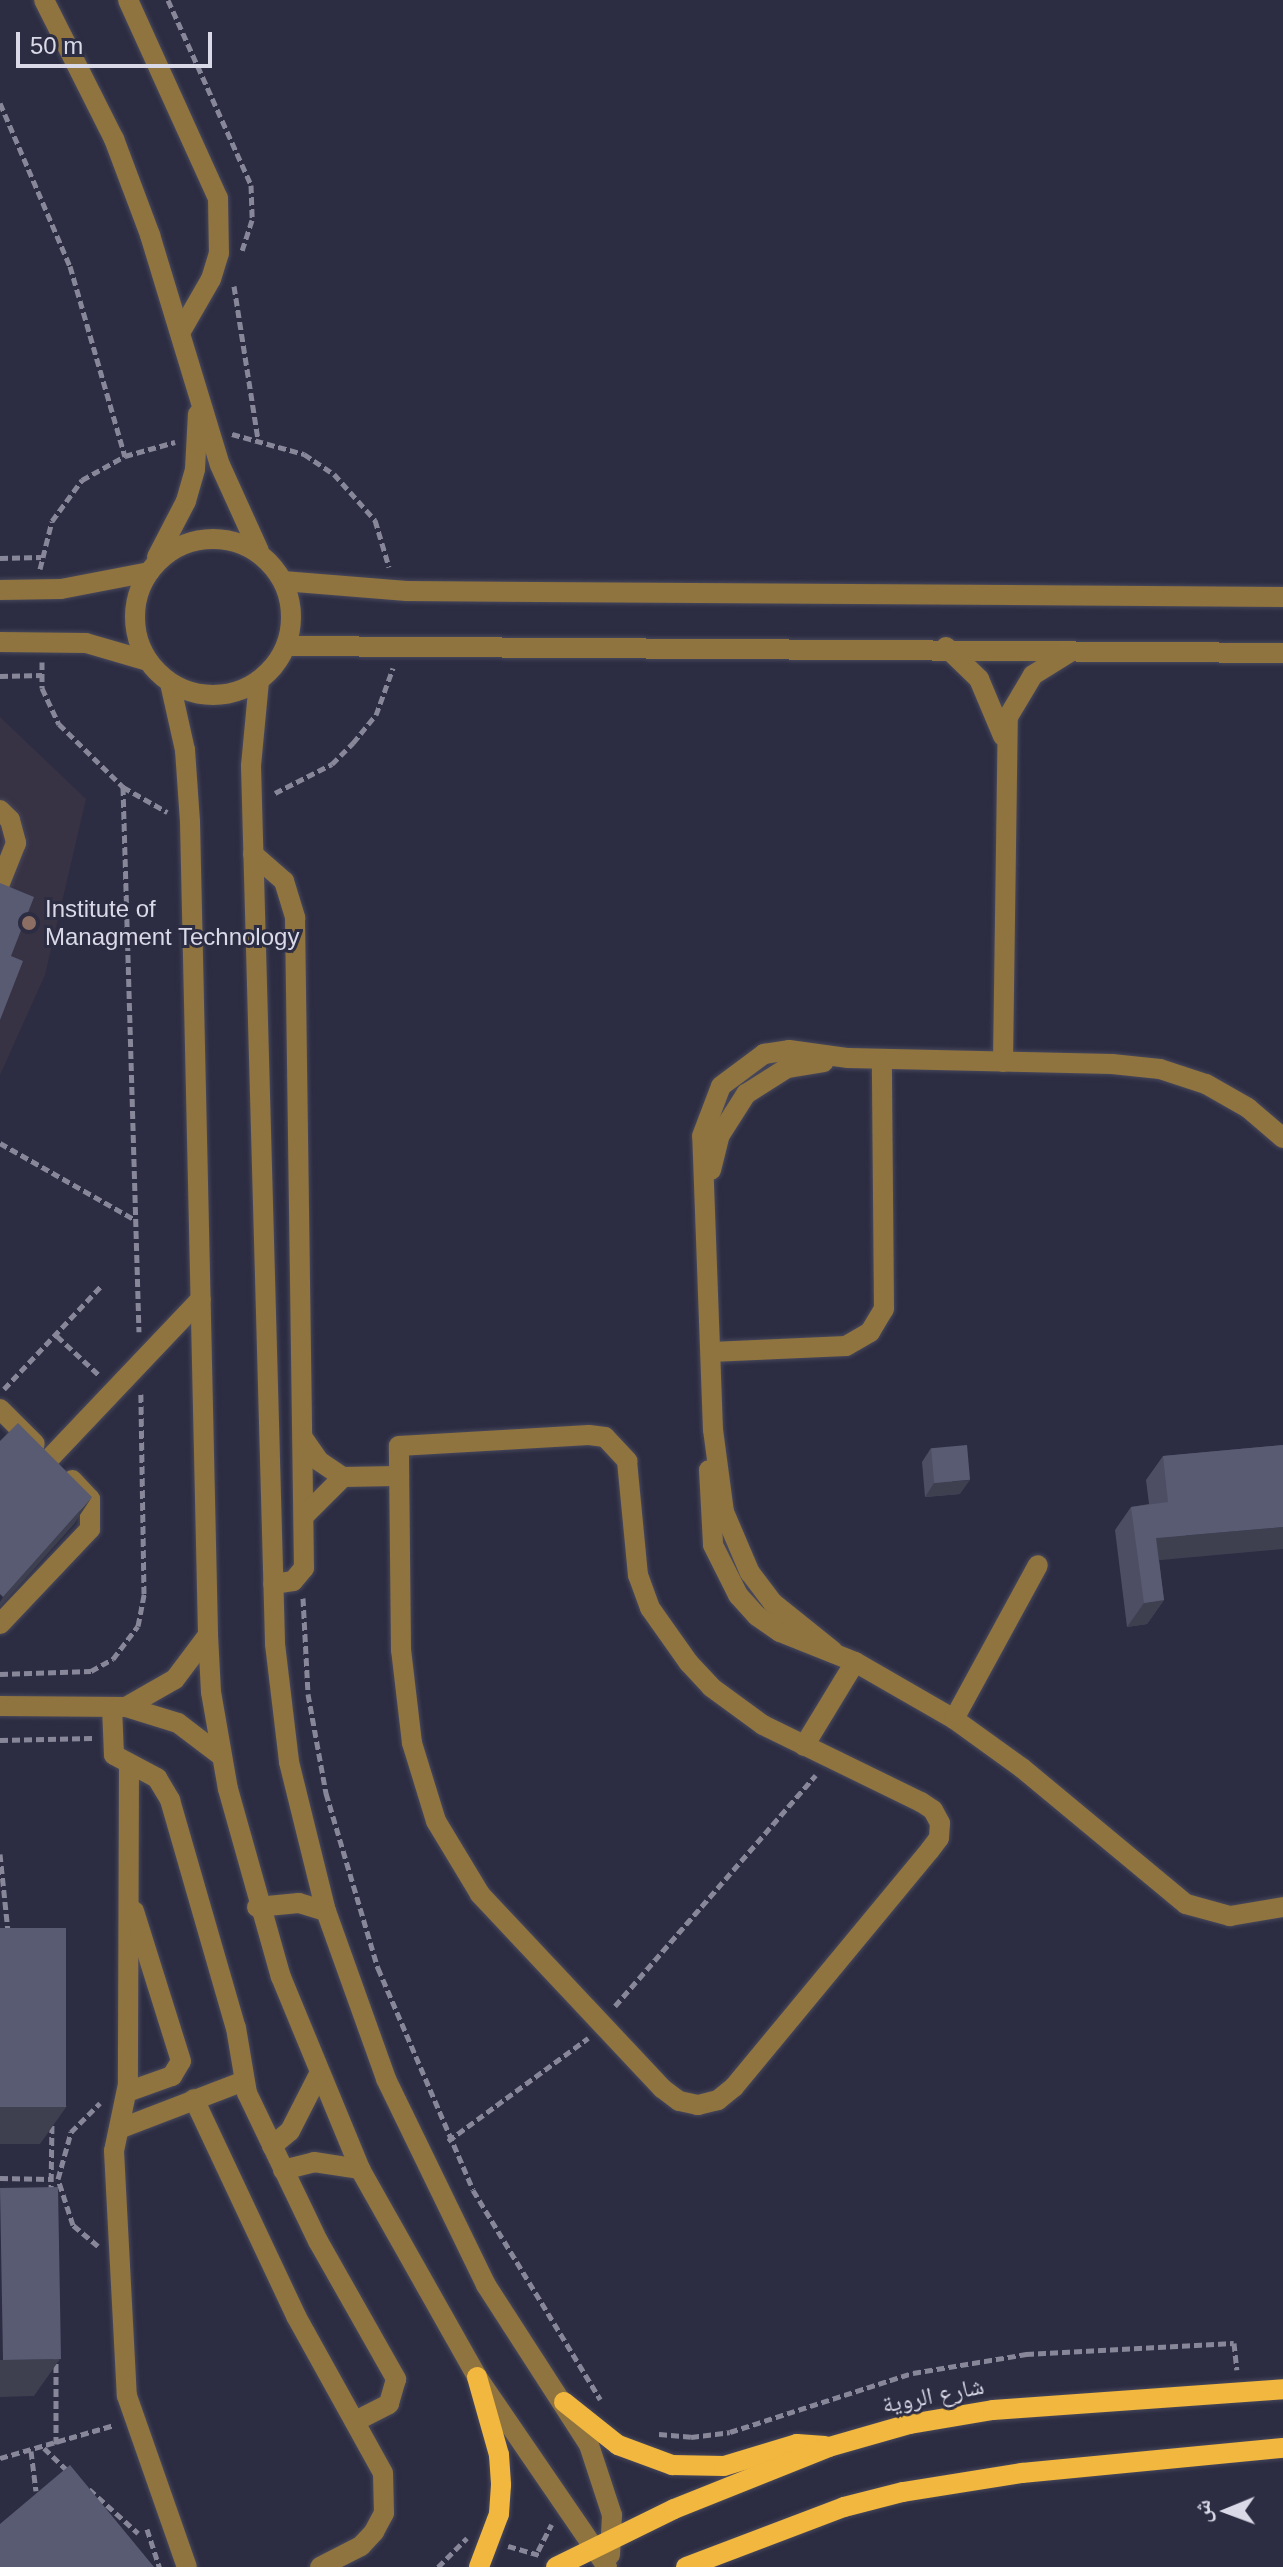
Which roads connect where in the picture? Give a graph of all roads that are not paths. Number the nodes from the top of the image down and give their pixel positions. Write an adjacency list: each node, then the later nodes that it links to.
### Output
1 (44, 0): 3 (street)
2 (127, 1): 3 (street)
3 (180, 333): 4 (street)
4 (204, 435): 5 (street); 6 (street)
5 (259, 551): 6 (street); 7 (street)
6 (152, 566): 8 (street); 15 (street)
7 (283, 581): 9 (street); 11 (street)
8 (0, 590)
9 (1283, 597)
10 (0, 642): 15 (street)
11 (286, 646): 12 (street); 16 (street)
12 (946, 647): 13 (street); 18 (street)
13 (1074, 650): 14 (street); 18 (street)
14 (1283, 653)
15 (148, 661): 17 (street)
16 (259, 681): 17 (street); 20 (street)
17 (170, 683): 25 (street)
18 (1004, 741): 23 (street)
19 (0, 810): 21 (street)
20 (253, 854): 28 (street); 34 (street)
21 (0, 883)
22 (882, 1059): 23 (street); 26 (street); 26 (street)
23 (1003, 1062): 24 (street)
24 (1283, 1138)
25 (201, 1299): 29 (street); 36 (street)
26 (711, 1352): 37 (street)
27 (0, 1409): 29 (street)
28 (303, 1438): 31 (street); 32 (street)
29 (50, 1458): 35 (street)
30 (396, 1476): 31 (street); 41 (street); 41 (street)
31 (343, 1477): 32 (street)
32 (304, 1516): 34 (street)
33 (1038, 1565): 40 (street)
34 (273, 1584): 47 (street)
35 (0, 1624)
36 (208, 1635): 39 (street); 42 (street)
37 (855, 1662): 40 (street); 41 (street)
38 (0, 1706): 39 (street)
39 (119, 1707): 42 (street); 43 (street)
40 (954, 1719): 46 (street)
41 (804, 1746)
42 (220, 1755): 45 (street)
43 (129, 1766): 44 (street); 49 (street)
44 (128, 1893): 50 (street); 50 (street)
45 (257, 1907): 47 (street); 48 (street)
46 (1283, 1907)
47 (326, 1911): 58 (street)
48 (318, 2076): 53 (street); 54 (street)
49 (244, 2081): 51 (street); 53 (street)
50 (127, 2088): 52 (street)
51 (194, 2099): 52 (street); 59 (street)
52 (119, 2129): 64 (street)
53 (272, 2146): 55 (street)
54 (360, 2169): 55 (street); 56 (street)
55 (283, 2170): 59 (street)
56 (477, 2377): 63 (street); 66 (main road)
57 (1283, 2389): 60 (main road, شارع الروية)
58 (564, 2402): 60 (main road); 62 (street)
59 (355, 2421): 65 (street)
60 (829, 2447): 62 (main road, شارع الروية)
61 (1283, 2448): 69 (main road)
62 (613, 2538): 63 (main road, شارع الروية); 68 (street)
63 (593, 2549): 67 (main road, شارع الروية); 68 (street)
64 (187, 2567)
65 (320, 2567)
66 (479, 2567)
67 (556, 2567)
68 (607, 2567)
69 (686, 2567)

